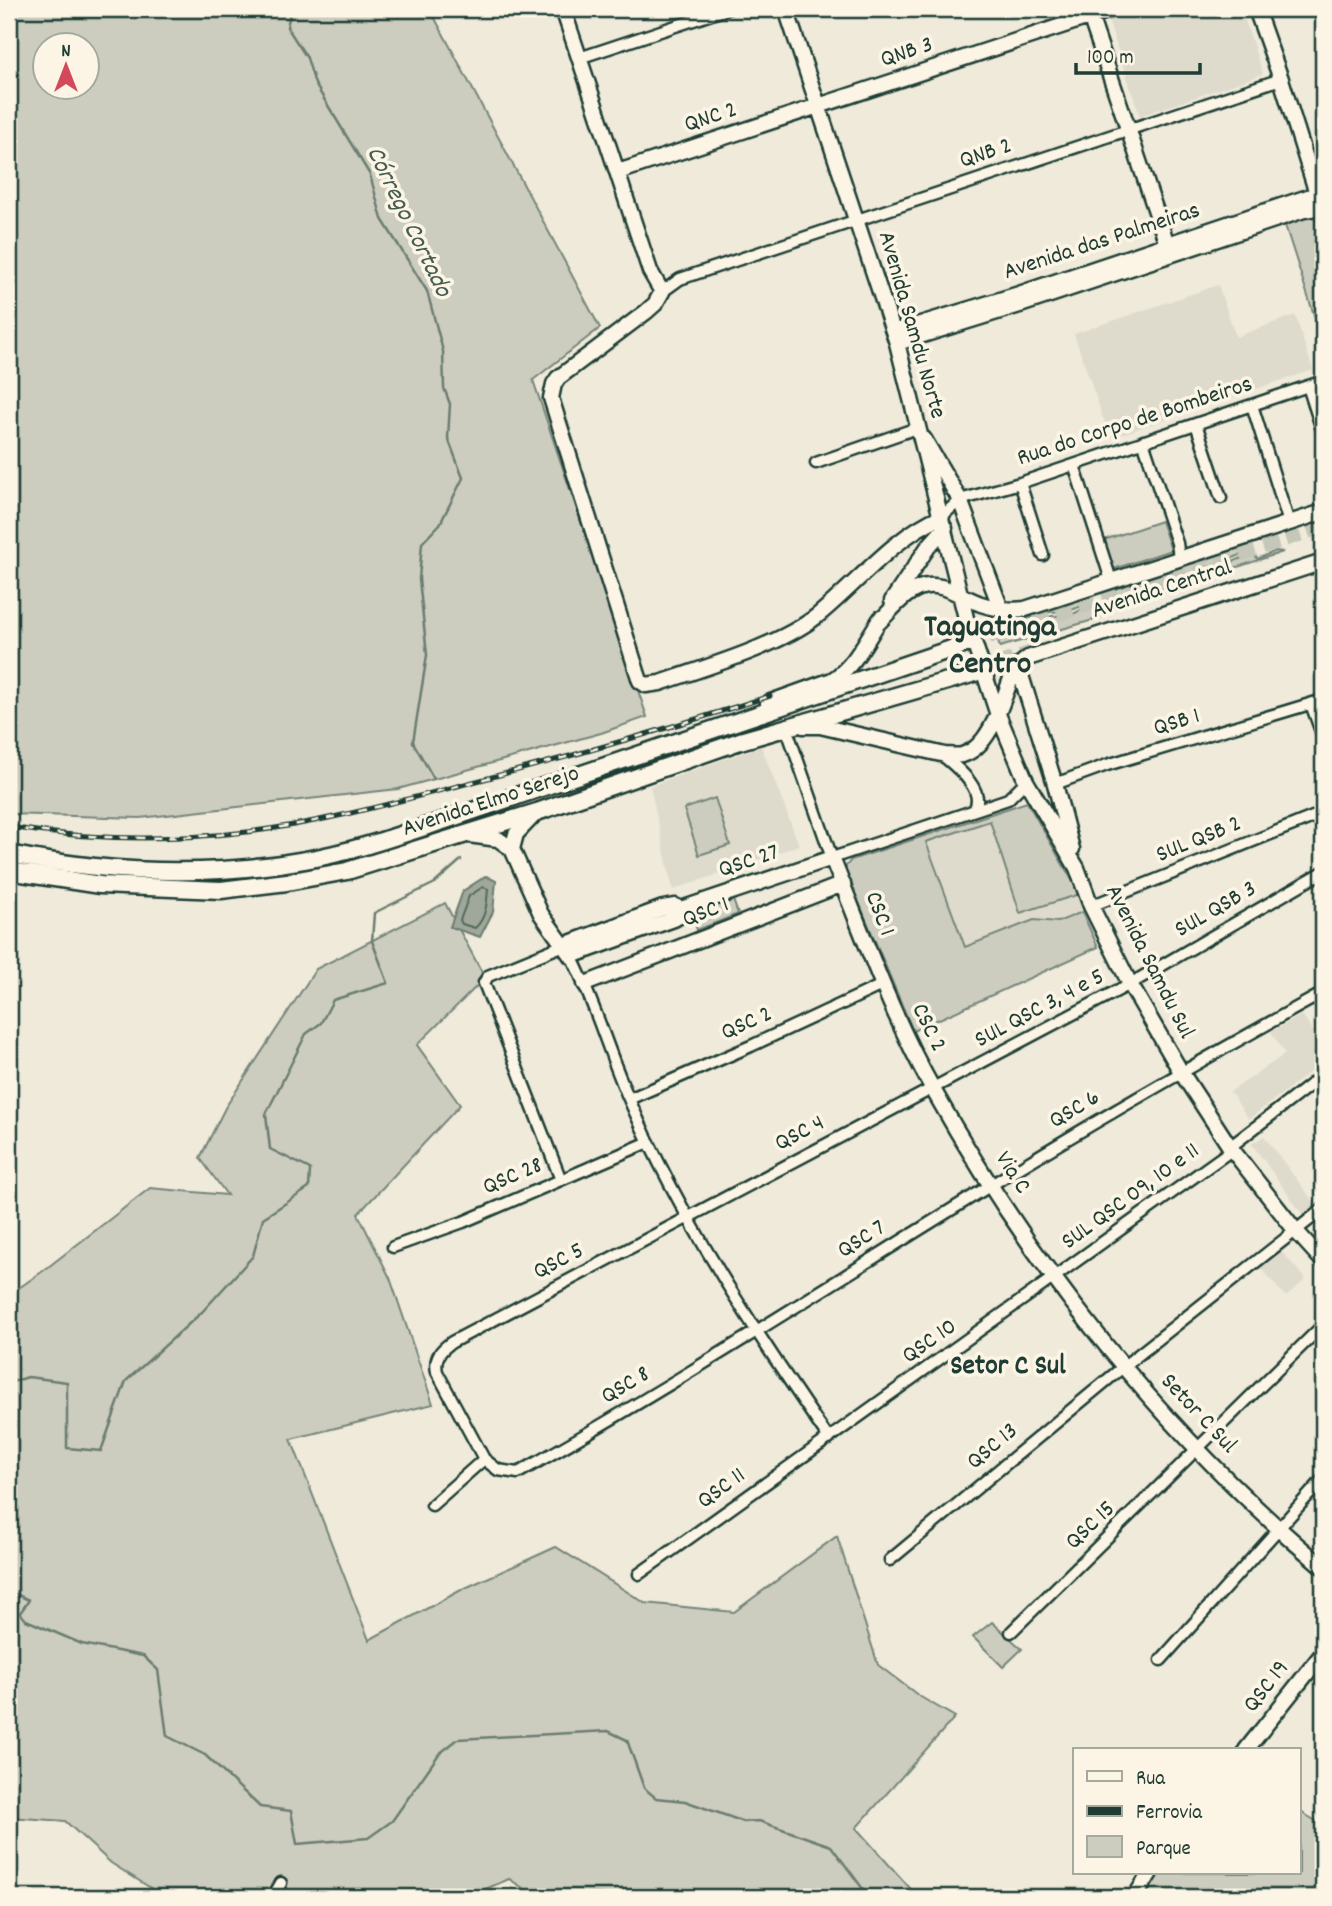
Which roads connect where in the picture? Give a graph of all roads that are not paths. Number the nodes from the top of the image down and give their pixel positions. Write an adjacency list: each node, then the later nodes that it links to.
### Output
1 (563, 9): 7 (main road)
2 (727, 9): 7 (street)
3 (786, 9): 9 (main road, Avenida Samdu Norte)
4 (1113, 9): 6 (main road, QNB 3)
5 (1256, 9): 8 (main road)
6 (1089, 13): 9 (main road, QNB 3); 10 (main road)
7 (579, 58): 11 (main road)
8 (1281, 79): 10 (street, QNB 2); 12 (main road)
9 (818, 107): 11 (main road, QNC 2); 13 (main road, Avenida Samdu Norte)
10 (1129, 129): 13 (street, QNB 2); 14 (main road)
11 (618, 172): 15 (main road)
12 (1321, 203): 14 (main road, Avenida das Palmeiras)
13 (856, 220): 15 (street, QNB 2); 16 (main road, Avenida Samdu Norte)
14 (1169, 249): 16 (main road, Avenida das Palmeiras)
15 (662, 292): 30 (main road)
16 (896, 338): 21 (main road, Avenida Samdu Norte)
17 (1323, 381): 18 (street, Rua do Corpo de Bombeiros)
18 (1308, 386): 19 (street, Rua do Corpo de Bombeiros); 22 (street)
19 (1252, 405): 20 (street, Rua do Corpo de Bombeiros); 31 (street)
20 (1196, 424): 23 (street, Rua do Corpo de Bombeiros); 27 (street)
21 (917, 428): 24 (street); 28 (main road); 30 (main road, Avenida Samdu Norte)
22 (1323, 433)
23 (1143, 441): 25 (street, Rua do Corpo de Bombeiros); 33 (street)
24 (816, 463)
25 (1074, 465): 26 (street, Rua do Corpo de Bombeiros); 35 (street)
26 (1020, 482): 28 (street, Rua do Corpo de Bombeiros); 32 (street)
27 (1221, 498)
28 (960, 500): 30 (street); 37 (main road)
29 (1323, 512): 31 (main road, Avenida Central)
30 (944, 522): 36 (main road, Avenida Samdu Norte); 38 (main road)
31 (1289, 523): 33 (main road, Avenida Central)
32 (1043, 555)
33 (1179, 558): 35 (main road, Avenida Central)
34 (1323, 562): 41 (main road, Avenida Central)
35 (1111, 580): 37 (main road, Avenida Central)
36 (959, 596): 37 (main road, Avenida Central); 38 (main road, Avenida Central); 40 (main road, Avenida Samdu Norte)
37 (1001, 609)
38 (877, 624): 46 (main road)
39 (966, 644): 46 (main road, Avenida Elmo Serejo)
40 (977, 665): 44 (main road, Avenida Samdu Sul); 45 (main road, Avenida Elmo Serejo)
41 (1017, 666): 44 (main road); 50 (main road)
42 (1323, 700): 43 (street, QSB 1)
43 (1311, 704): 47 (street); 50 (street, QSB 1)
44 (997, 712): 48 (main road); 49 (main road, Avenida Samdu Sul)
45 (786, 727): 48 (main road); 52 (main road, Avenida Elmo Serejo); 57 (street)
46 (707, 731): 56 (main road, Avenida Elmo Serejo)
47 (1323, 737)
48 (941, 754): 51 (street)
49 (1026, 781): 50 (main road); 51 (street); 58 (main road, Avenida Samdu Sul)
50 (1055, 784): 58 (main road)
51 (974, 810): 57 (street)
52 (537, 812): 54 (main road, Avenida Elmo Serejo); 55 (main road)
53 (1323, 813): 62 (street, SUL QSB 2)
54 (468, 835): 55 (main road); 59 (main road, Avenida Elmo Serejo)
55 (512, 849): 63 (main road)
56 (9, 854)
57 (832, 859): 61 (main road, CSC 1); 63 (main road, QSC 27)
58 (1077, 868): 62 (main road, Avenida Samdu Sul)
59 (9, 871)
60 (1323, 872): 65 (street, SUL QSB 3)
61 (843, 884): 64 (main road, QSC 1); 66 (main road, CSC 1)
62 (1091, 906): 65 (main road, Avenida Samdu Sul)
63 (568, 951): 64 (street); 74 (street)
64 (585, 984): 71 (street)
65 (1130, 984): 68 (main road, Avenida Samdu Sul); 70 (street, SUL QSC 3, 4 e 5)
66 (882, 985): 70 (main road, CSC 2); 71 (street, QSC 2)
67 (1323, 993): 68 (street, QSC 6)
68 (1181, 1072): 73 (main road, Avenida Samdu Sul); 75 (street, QSC 6)
69 (1323, 1075): 73 (street, SUL QSC 09, 10 e 11)
70 (933, 1090): 75 (main road, Via C); 77 (street, QSC 4)
71 (629, 1099): 72 (street)
72 (649, 1142): 74 (street, QSC 28); 77 (street)
73 (1231, 1148): 78 (main road, Avenida Samdu Sul); 81 (street, SUL QSC 09, 10 e 11)
74 (561, 1180): 79 (street, QSC 28)
75 (991, 1185): 81 (main road, Via C); 83 (street, QSC 7)
76 (1323, 1209): 78 (street, QSC 13)
77 (687, 1218): 83 (street); 87 (street, QSC 5)
78 (1295, 1230): 80 (main road, Avenida Samdu Sul); 84 (street, QSC 13)
79 (393, 1247)
80 (1323, 1261)
81 (1055, 1279): 84 (main road, Setor C Sul); 85 (street, QSC 10)
82 (1323, 1325): 86 (street, QSC 15)
83 (755, 1331): 85 (street); 87 (street, QSC 8)
84 (1123, 1367): 86 (main road, Setor C Sul); 91 (street, QSC 13)
85 (829, 1439): 93 (street, QSC 11)
86 (1199, 1450): 90 (main road, Setor C Sul); 94 (street, QSC 15)
87 (484, 1459): 89 (street)
88 (1323, 1479): 90 (street)
89 (432, 1506)
90 (1277, 1529): 92 (main road, Setor C Sul); 96 (street)
91 (890, 1560)
92 (1323, 1567)
93 (639, 1574)
94 (1012, 1632)
95 (1323, 1653): 97 (main road, QSC 19)
96 (1161, 1660)
97 (1248, 1748)
98 (1149, 1874): 101 (main road)
99 (281, 1884): 100 (street)
100 (272, 1897)
101 (1135, 1897)

